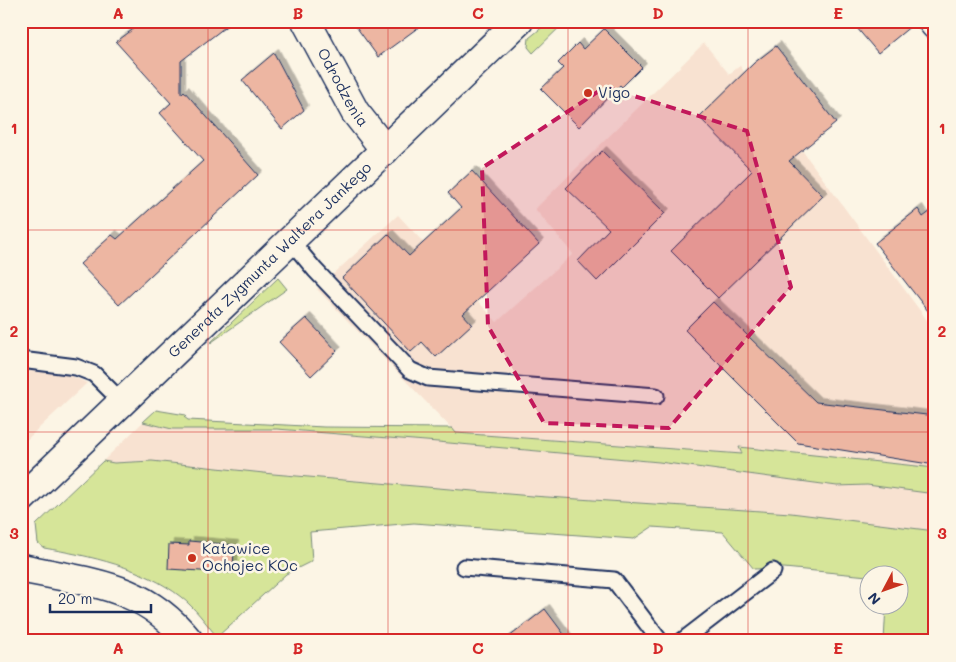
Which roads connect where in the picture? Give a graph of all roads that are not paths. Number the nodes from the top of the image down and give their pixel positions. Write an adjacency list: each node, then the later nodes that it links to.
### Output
1 (306, 21): 5 (street, Odrodzenia)
2 (519, 21): 5 (street, Generała Zygmunta Waltera Jankego)
3 (932, 21): 4 (street)
4 (935, 25)
5 (385, 150): 6 (street, Generała Zygmunta Waltera Jankego)
6 (291, 241): 8 (lane); 9 (street, Generała Zygmunta Waltera Jankego)
7 (21, 360): 9 (lane)
8 (656, 396)
9 (122, 402): 10 (street, Generała Zygmunta Waltera Jankego)
10 (21, 499)
11 (464, 567): 15 (lane)
12 (21, 568): 14 (street)
13 (773, 571): 16 (lane)
14 (189, 641)
15 (660, 641)
16 (682, 641)

